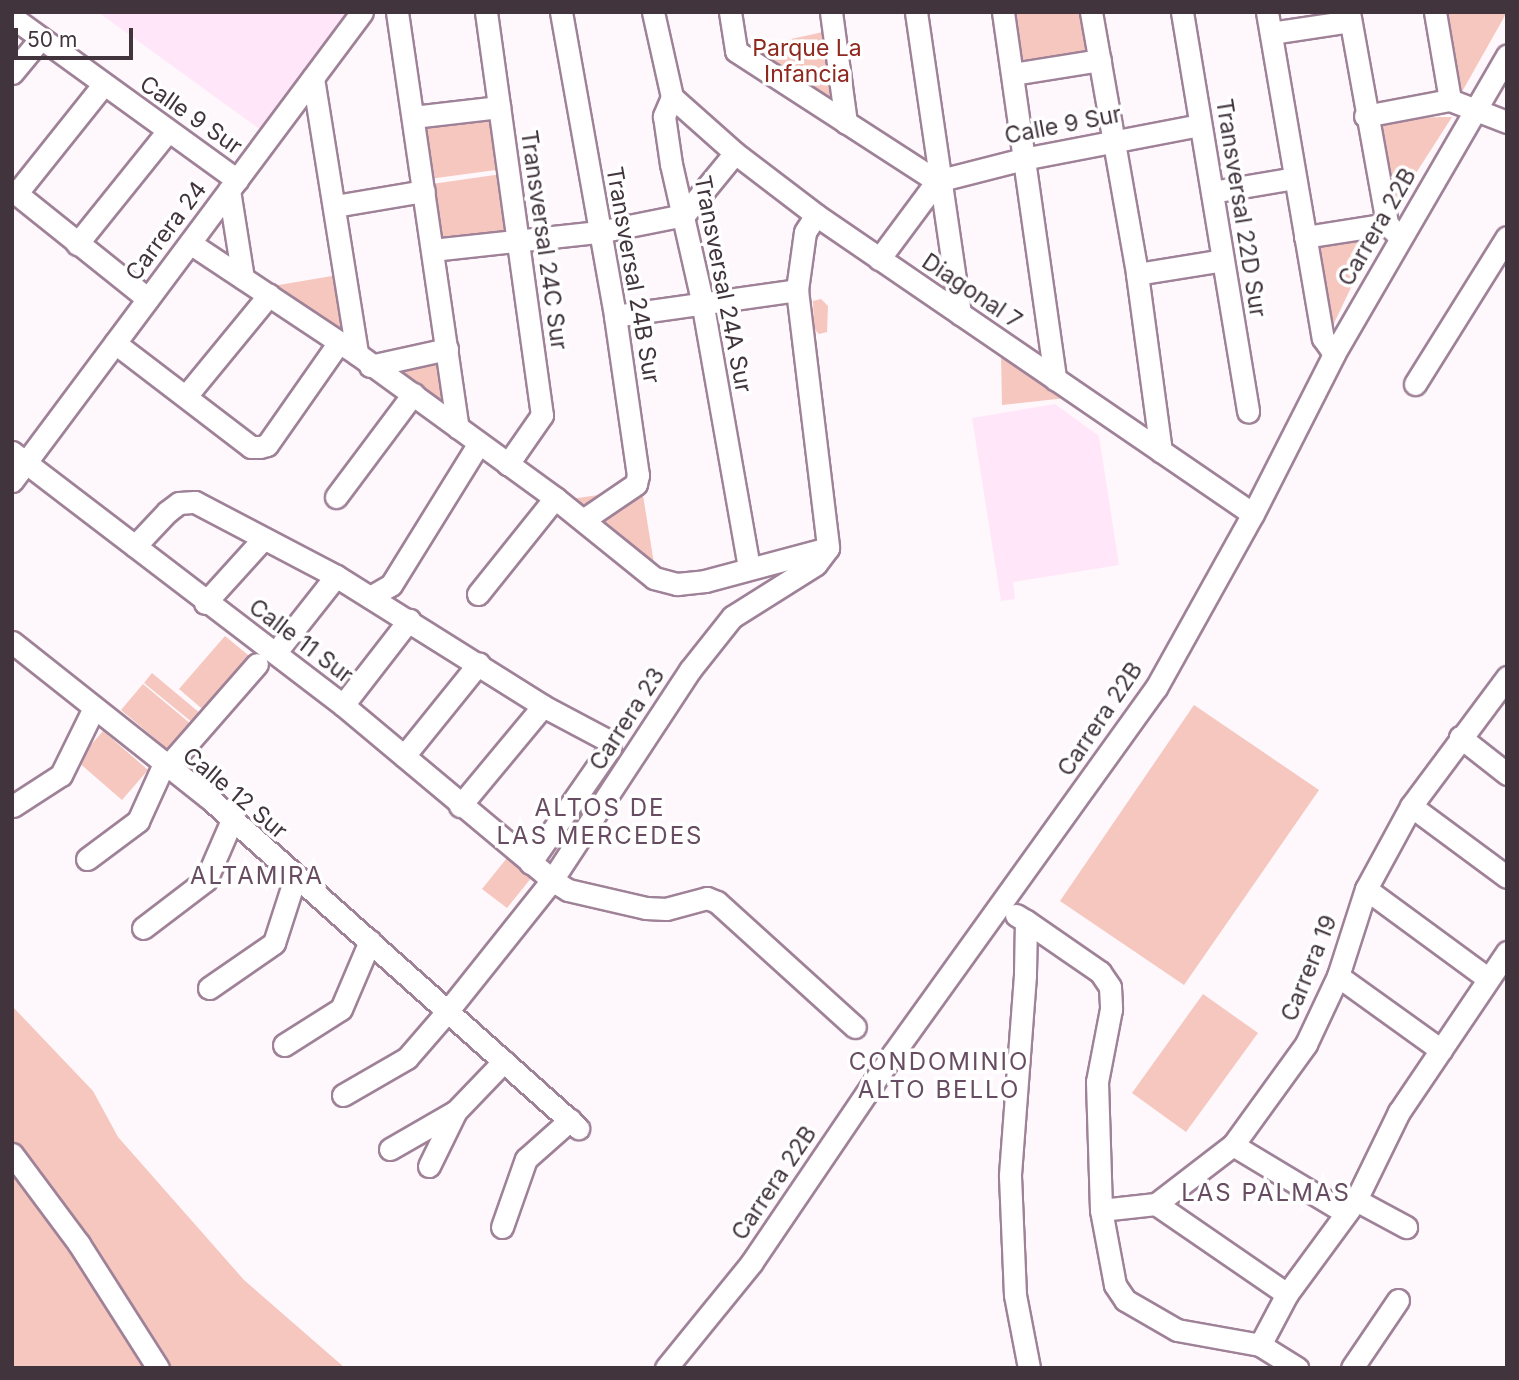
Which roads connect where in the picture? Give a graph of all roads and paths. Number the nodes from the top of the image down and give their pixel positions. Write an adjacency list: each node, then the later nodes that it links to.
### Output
1 (362, 12): 21 (street, Carrera 24)
2 (397, 12): 28 (street)
3 (486, 12): 25 (street, Transversal 24C Sur)
4 (561, 12): 46 (street, Transversal 24B Sur)
5 (653, 12): 23 (street, Transversal 24A Sur)
6 (730, 12): 30 (street)
7 (831, 12): 30 (street)
8 (916, 12): 37 (street)
9 (1003, 12): 20 (street)
10 (1091, 12): 18 (street)
11 (1182, 12): 31 (street, Transversal 22D Sur)
12 (1435, 12): 24 (street)
13 (1349, 17): 15 (street); 27 (street)
14 (12, 18): 16 (street, Calle 9 Sur)
15 (1269, 22): 36 (street)
16 (41, 38): 19 (street); 22 (street, Calle 9 Sur)
17 (1507, 55): 26 (street, Carrera 22B)
18 (1100, 60): 20 (street); 33 (street)
19 (12, 73)
20 (1013, 74): 35 (street)
21 (313, 78): 38 (street, Carrera 24); 42 (street)
22 (103, 85): 32 (street, Calle 9 Sur); 40 (street)
23 (671, 96): 34 (street, Diagonal 7); 43 (street, Transversal 24A Sur)
24 (1450, 100): 26 (street); 27 (street)
25 (499, 107): 28 (street); 49 (street, Transversal 24C Sur)
26 (1478, 108): 29 (street); 45 (street, Carrera 22B)
27 (1365, 116): 45 (street)
28 (413, 117): 39 (street)
29 (1507, 122)
30 (846, 123): 37 (street)
31 (1200, 125): 33 (street, Calle 9 Sur); 41 (street, Transversal 22D Sur)
32 (168, 131): 38 (street, Calle 9 Sur); 51 (street)
33 (1114, 141): 35 (street, Calle 9 Sur); 55 (street)
34 (735, 153): 43 (street); 44 (street, Diagonal 7)
35 (1023, 159): 37 (street, Calle 9 Sur); 68 (street)
36 (1295, 178): 41 (street); 47 (street)
37 (937, 181): 53 (street); 61 (street)
38 (233, 185): 50 (street, Carrera 24); 56 (street)
39 (424, 191): 42 (street); 52 (street)
40 (14, 192): 51 (street)
41 (1212, 192): 54 (street, Transversal 22D Sur)
42 (335, 206): 67 (street)
43 (684, 215): 46 (street); 60 (street, Transversal 24A Sur)
44 (816, 215): 53 (street, Diagonal 7); 57 (street)
45 (1393, 230): 47 (street); 66 (street, Carrera 22B)
46 (599, 232): 49 (street); 62 (street, Transversal 24B Sur)
47 (1305, 237): 66 (street)
48 (1507, 237): 69 (street)
49 (517, 239): 52 (street); 77 (street, Transversal 24C Sur)
50 (190, 243): 56 (street); 59 (street, Carrera 24)
51 (77, 244): 59 (street)
52 (432, 250): 65 (street)
53 (878, 258): 61 (street, Diagonal 7)
54 (1223, 260): 55 (street); 72 (street, Transversal 22D Sur)
55 (1137, 274): 75 (street)
56 (243, 278): 58 (street)
57 (797, 290): 60 (street); 85 (street)
58 (269, 295): 63 (street); 71 (street)
59 (148, 299): 64 (street, Carrera 24)
60 (702, 301): 62 (street); 86 (street, Transversal 24A Sur)
61 (960, 314): 68 (street, Diagonal 7)
62 (615, 316): 82 (street, Transversal 24B Sur)
63 (340, 342): 67 (street); 71 (street)
64 (115, 344): 71 (street); 76 (street, Carrera 24)
65 (447, 349): 67 (street); 73 (street)
66 (1334, 354): 81 (street, Carrera 22B)
67 (364, 360): 70 (street)
68 (1055, 379): 75 (street, Diagonal 7)
69 (1415, 384)
70 (412, 394): 73 (street); 79 (street)
71 (186, 396)
72 (1248, 412)
73 (458, 428): 74 (street)
74 (479, 443): 77 (street); 89 (street)
75 (1161, 451): 81 (street, Diagonal 7)
76 (20, 457): 78 (street, Carrera 24); 84 (street, Calle 11 Sur)
77 (508, 464): 80 (street)
78 (12, 481)
79 (337, 497)
80 (555, 498): 82 (street); 88 (street)
81 (1253, 514): 114 (street, Carrera 22B)
82 (583, 520): 86 (street)
83 (263, 539): 84 (street); 87 (street); 90 (street)
84 (135, 547): 90 (street, Calle 11 Sur)
85 (828, 548): 86 (street); 112 (street, Carrera 23)
86 (749, 567)
87 (336, 576): 89 (street); 93 (street)
88 (478, 594)
89 (370, 597): 91 (street)
90 (205, 603): 93 (street, Calle 11 Sur)
91 (410, 620): 94 (street); 97 (street)
92 (14, 649): 99 (street, Calle 12 Sur)
93 (276, 652): 97 (street, Calle 11 Sur)
94 (479, 663): 98 (street); 101 (street)
95 (257, 664): 102 (street)
96 (1507, 677): 100 (street, Carrera 19)
97 (344, 705): 101 (street, Calle 11 Sur)
98 (543, 706): 105 (street); 109 (street)
99 (94, 708): 102 (street, Calle 12 Sur); 104 (street)
100 (1460, 737): 103 (street); 106 (street, Carrera 19)
101 (404, 756): 105 (street, Calle 11 Sur)
102 (164, 767): 107 (street, Calle 12 Sur); 108 (street)
103 (1507, 774)
104 (13, 806)
105 (460, 806): 109 (street, Calle 11 Sur)
106 (1411, 806): 110 (street); 113 (street, Carrera 19)
107 (232, 820): 111 (street, Calle 12 Sur); 116 (street)
108 (87, 859)
109 (530, 863): 112 (street, Calle 11 Sur)
110 (1507, 877)
111 (295, 878): 117 (street, Calle 12 Sur); 121 (street)
112 (552, 880): 122 (street, Carrera 23); 123 (street, Calle 11 Sur)
113 (1366, 889): 119 (street, Carrera 19); 120 (street)
114 (1001, 907): 115 (street); 142 (street, Carrera 22B)
115 (1026, 921): 135 (street); 143 (street)
116 (143, 928)
117 (369, 941): 122 (street, Calle 12 Sur); 124 (street)
118 (1507, 952): 120 (street)
119 (1338, 976): 125 (street); 129 (street, Carrera 19)
120 (1487, 978): 125 (street)
121 (209, 988)
122 (446, 1013): 126 (street, Calle 12 Sur); 127 (street, Carrera 23)
123 (855, 1027)
124 (285, 1045)
125 (1441, 1050): 134 (street)
126 (505, 1061): 128 (street); 136 (street, Calle 12 Sur)
127 (343, 1095)
128 (456, 1111): 130 (street); 132 (street)
129 (1233, 1145): 133 (street, Carrera 19); 134 (street)
130 (390, 1149)
131 (12, 1154): 141 (street)
132 (429, 1166)
133 (1156, 1205): 135 (street); 138 (street)
134 (1351, 1207): 137 (street); 138 (street)
135 (1101, 1210): 140 (street)
136 (502, 1227)
137 (1406, 1227)
138 (1287, 1294): 140 (street)
139 (1398, 1300): 145 (street)
140 (1260, 1345): 144 (street)
141 (158, 1368)
142 (666, 1368)
143 (1029, 1368)
144 (1297, 1368)
145 (1352, 1368)

